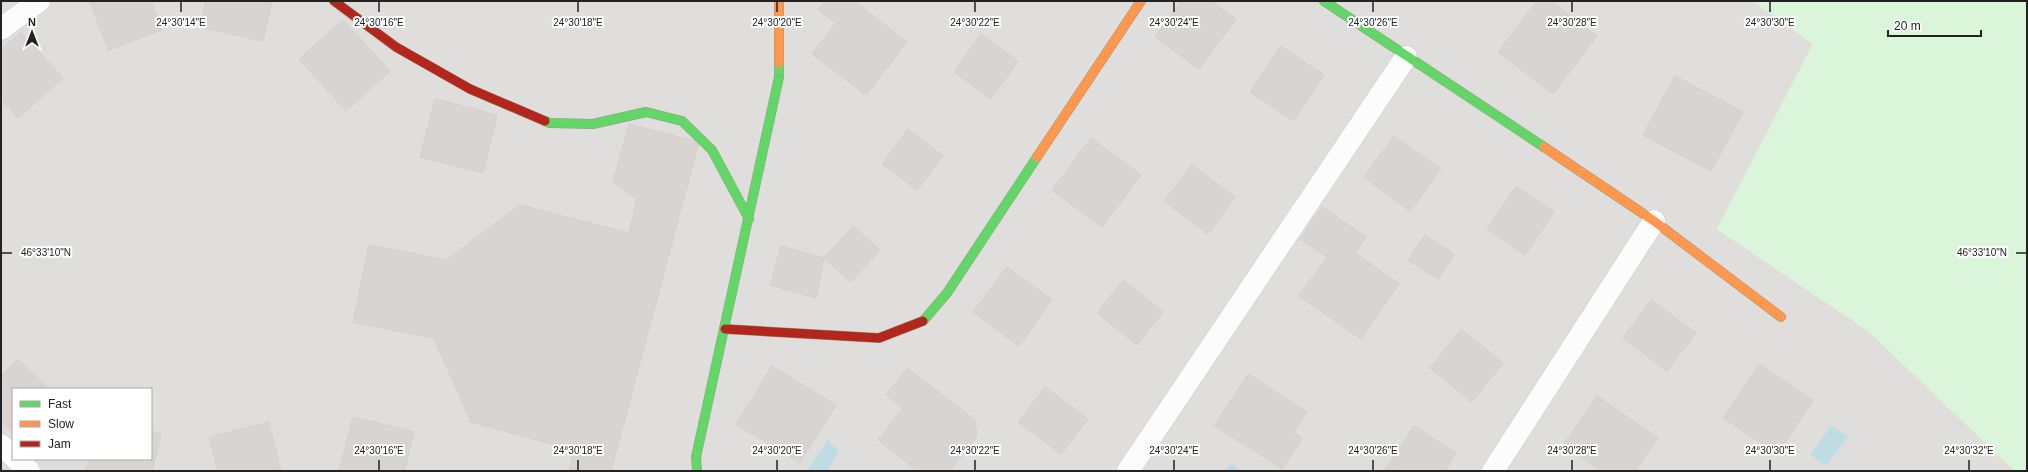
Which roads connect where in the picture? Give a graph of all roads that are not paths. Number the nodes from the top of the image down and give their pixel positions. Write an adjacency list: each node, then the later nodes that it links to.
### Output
1 (39, 1): 6 (street)
2 (334, 1): 8 (street)
3 (779, 1): 8 (street)
4 (1141, 1): 11 (street)
5 (1324, 1): 7 (street)
6 (1, 29)
7 (1406, 57): 9 (street); 17 (street)
8 (749, 219): 11 (street)
9 (1654, 221): 10 (street); 18 (street)
10 (1780, 316)
11 (725, 329): 16 (street)
12 (1, 445): 13 (street)
13 (12, 455)
14 (17, 460): 15 (street)
15 (29, 471)
16 (697, 471)
17 (1128, 471)
18 (1493, 471)

